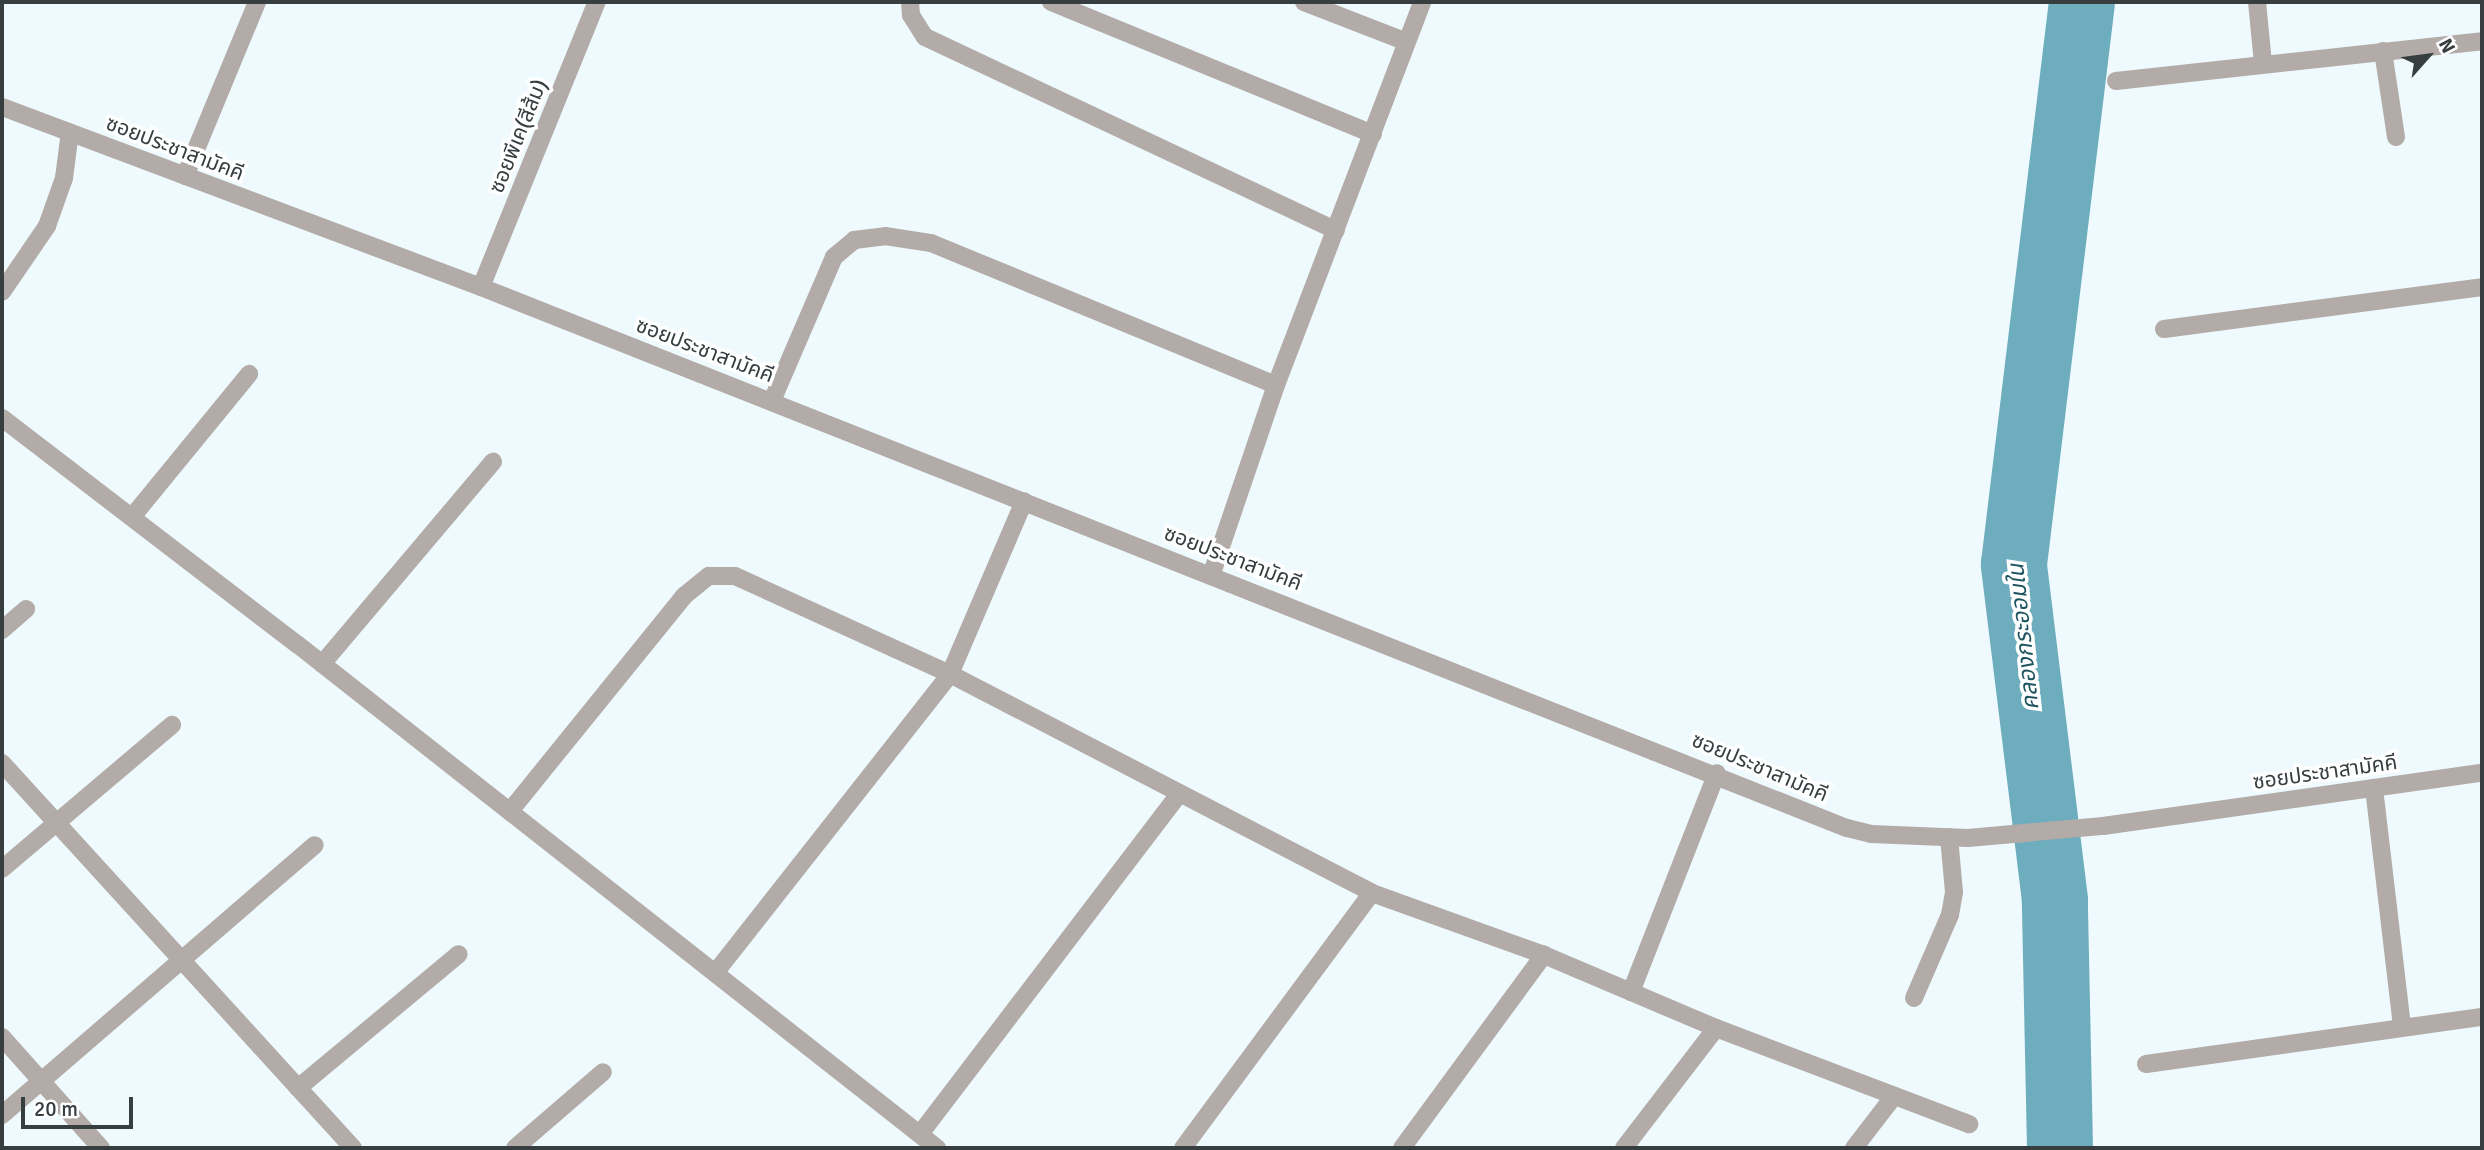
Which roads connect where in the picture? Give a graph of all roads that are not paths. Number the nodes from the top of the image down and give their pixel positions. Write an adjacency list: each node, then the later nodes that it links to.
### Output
1 (257, 2): 17 (street)
2 (597, 2): 19 (street, ซอยพีเค(สีส้ม))
3 (910, 2): 18 (street)
4 (1051, 2): 15 (street)
5 (1304, 2): 9 (street)
6 (1422, 2): 9 (street)
7 (2258, 2): 11 (street)
8 (2482, 41): 10 (street)
9 (1407, 42): 15 (street)
10 (2383, 51): 11 (street); 16 (street)
11 (2263, 63): 12 (street)
12 (2116, 81)
13 (2, 107): 14 (street, ซอยประชาสามัคคี)
14 (70, 132): 17 (street, ซอยประชาสามัคคี); 21 (street)
15 (1373, 134): 18 (street)
16 (2396, 137)
17 (186, 176): 19 (street, ซอยประชาสามัคคี)
18 (1336, 230): 24 (street)
19 (481, 287): 25 (street, ซอยประชาสามัคคี)
20 (2482, 287): 22 (street)
21 (2, 292)
22 (2164, 329)
23 (249, 374): 29 (street)
24 (1276, 385): 25 (street); 30 (street)
25 (772, 401): 28 (street, ซอยประชาสามัคคี)
26 (2, 418): 29 (street)
27 (493, 462): 33 (street)
28 (1024, 501): 30 (street, ซอยประชาสามัคคี); 34 (street)
29 (132, 517): 33 (street)
30 (1212, 573): 37 (street, ซอยประชาสามัคคี)
31 (26, 608): 32 (street)
32 (2, 630)
33 (323, 664): 41 (street)
34 (950, 674): 40 (street); 41 (street); 50 (street)
35 (172, 725): 42 (street)
36 (2, 763): 42 (street)
37 (1717, 773): 43 (street, ซอยประชาสามัคคี); 51 (street)
38 (2482, 773): 39 (street, ซอยประชาสามัคคี)
39 (2374, 788): 43 (street, ซอยประชาสามัคคี); 54 (street)
40 (1179, 794): 46 (street); 64 (street)
41 (510, 811): 50 (street)
42 (57, 822): 45 (street); 49 (street)
43 (1950, 837): 52 (street)
44 (315, 845): 49 (street)
45 (2, 869)
46 (1372, 893): 48 (street); 70 (street)
47 (459, 954): 60 (street)
48 (1544, 955): 51 (street); 71 (street)
49 (182, 960): 59 (street); 60 (street)
50 (715, 973): 64 (street)
51 (1631, 992): 55 (street)
52 (1914, 998)
53 (2482, 1017): 54 (street)
54 (2402, 1025): 57 (street)
55 (1716, 1028): 61 (street); 72 (street)
56 (2, 1037): 59 (street)
57 (2146, 1064)
58 (603, 1072): 68 (street)
59 (42, 1081): 62 (street); 66 (street)
60 (298, 1088): 67 (street)
61 (1894, 1096): 63 (street); 65 (street)
62 (2, 1115)
63 (1969, 1124)
64 (919, 1134): 69 (street)
65 (1870, 1140): 73 (street)
66 (101, 1148)
67 (353, 1148)
68 (515, 1148)
69 (937, 1148)
70 (1182, 1148)
71 (1402, 1148)
72 (1624, 1148)
73 (1854, 1148)

